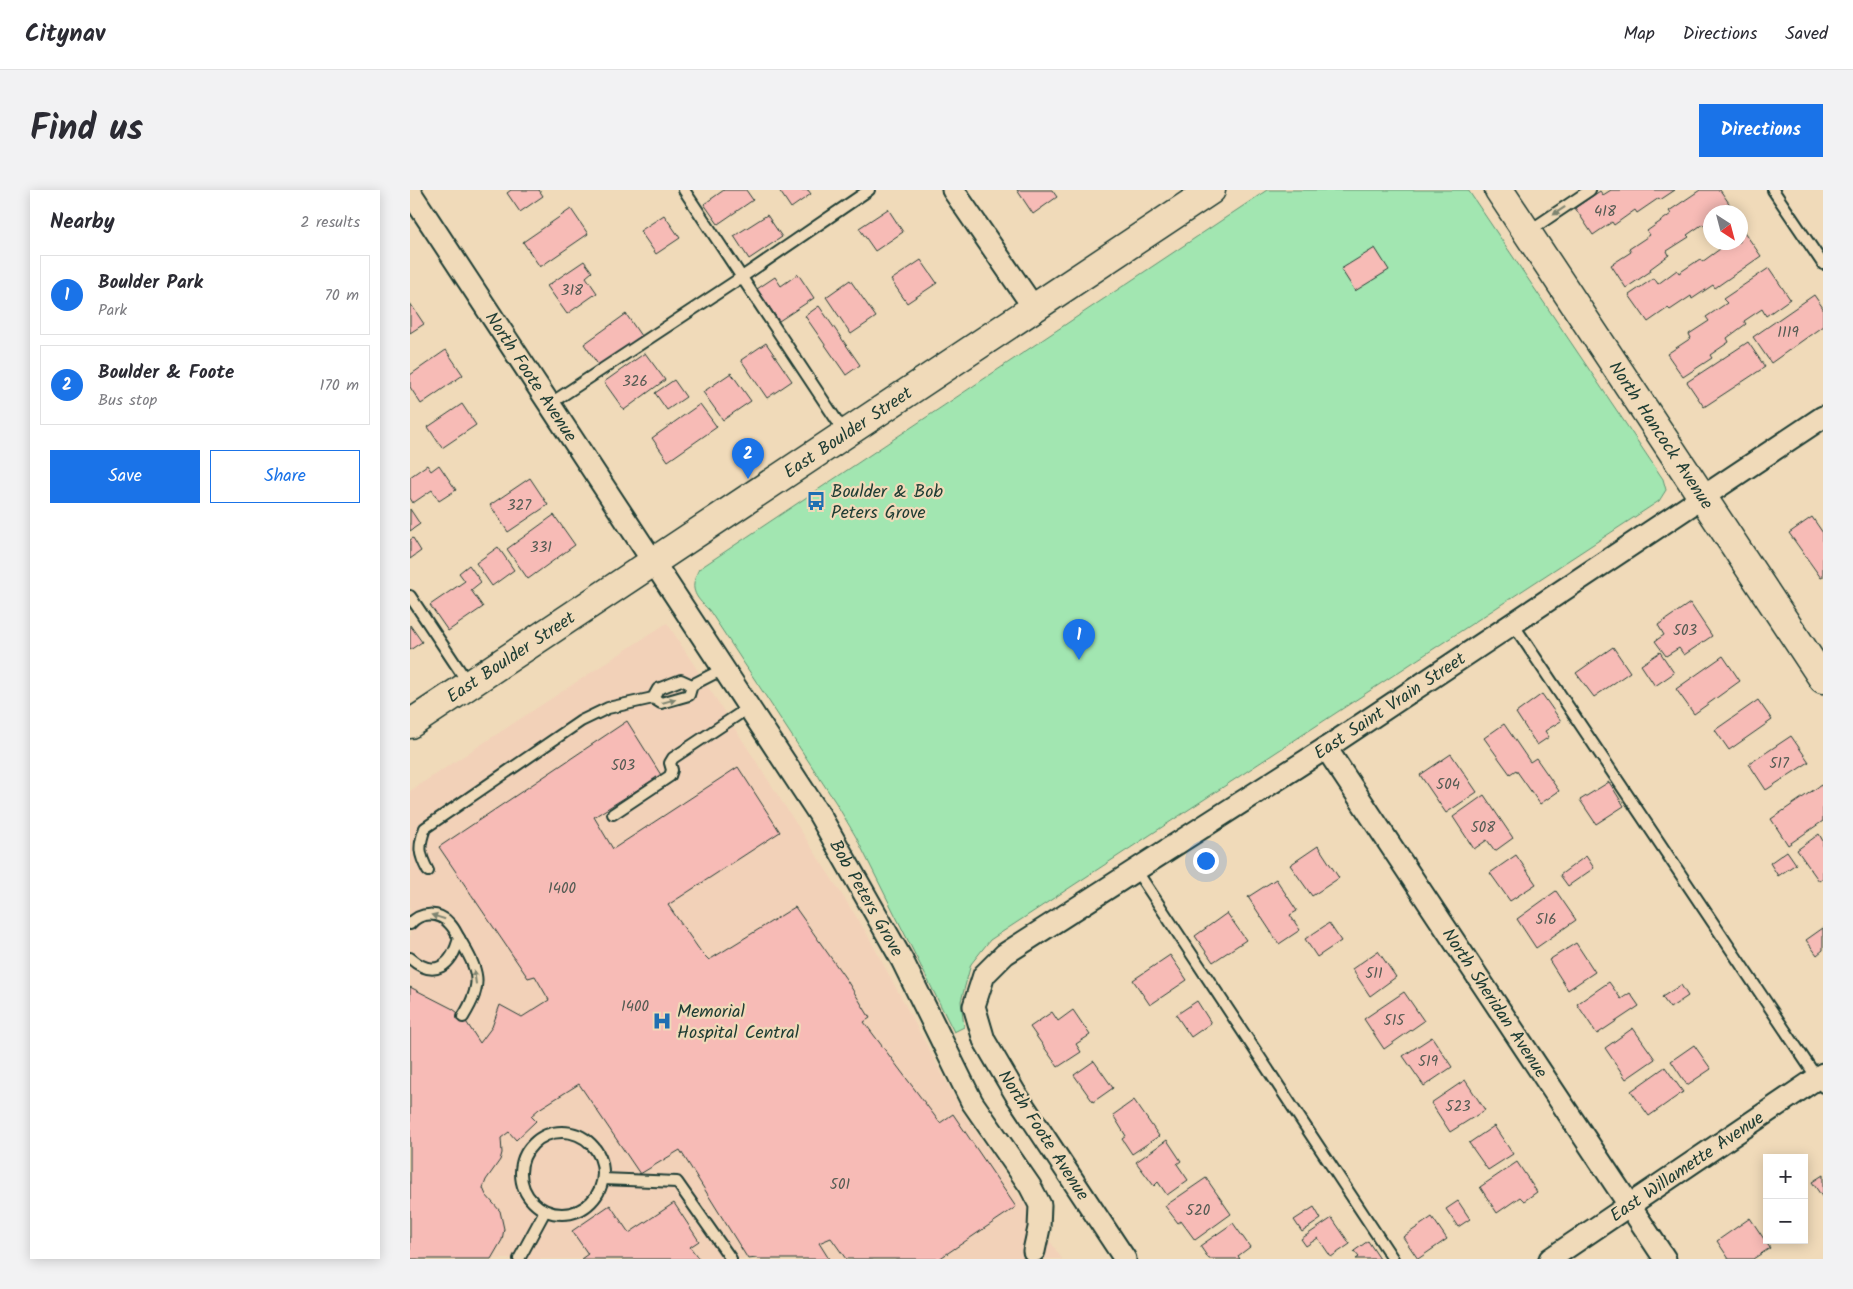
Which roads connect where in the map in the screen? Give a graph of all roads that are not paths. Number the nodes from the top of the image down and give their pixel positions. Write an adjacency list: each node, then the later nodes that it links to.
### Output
1 (684, 190): 11 (lane)
2 (869, 190): 11 (lane)
3 (953, 190): 12 (street)
4 (1211, 190): 12 (street, East Boulder Street)
5 (1499, 190): 9 (street, North Hancock Avenue)
6 (1590, 190): 9 (lane, one-way to 9)
7 (1774, 190): 10 (lane)
8 (410, 192): 13 (street, North Foote Avenue)
9 (1527, 232): 16 (street, North Hancock Avenue)
10 (1823, 264)
11 (742, 277): 13 (lane); 15 (lane)
12 (1034, 308): 15 (street, East Boulder Street)
13 (548, 405): 17 (street, North Foote Avenue)
14 (1823, 417): 16 (street, East Saint Vrain Street)
15 (846, 434): 17 (street, East Boulder Street)
16 (1703, 498): 19 (street, East Saint Vrain Street); 21 (street, North Hancock Avenue)
17 (654, 562): 20 (street, Bob Peters Grove); 22 (street, East Boulder Street)
18 (410, 596): 22 (lane)
19 (1513, 624): 27 (street, East Saint Vrain Street); 36 (lane)
20 (723, 669): 23 (lane); 25 (street, Bob Peters Grove)
21 (1823, 678)
22 (469, 685): 26 (street, East Boulder Street)
23 (692, 685): 24 (lane); 24 (lane, one-way to 23)
24 (653, 698): 30 (lane)
25 (748, 708): 28 (lane); 40 (street, Bob Peters Grove)
26 (410, 724)
27 (1326, 748): 29 (street, East Saint Vrain Street); 38 (street, North Sheridan Avenue)
28 (613, 814)
29 (1136, 870): 34 (street, East Saint Vrain Street); 44 (lane)
30 (428, 871)
31 (411, 919): 32 (lane, one-way to 31)
32 (459, 938): 33 (lane); 35 (lane, one-way to 32)
33 (410, 958)
34 (974, 1006): 43 (street, North Foote Avenue)
35 (463, 1017)
36 (1821, 1080): 38 (street, East Willamette Avenue)
37 (603, 1178): 39 (lane); 39 (lane); 42 (lane)
38 (1630, 1205): 45 (street, East Willamette Avenue); 46 (street, North Sheridan Avenue)
39 (545, 1210): 41 (lane)
40 (1033, 1256)
41 (519, 1259)
42 (731, 1259)
43 (1125, 1259)
44 (1393, 1259)
45 (1550, 1259)
46 (1665, 1259)

